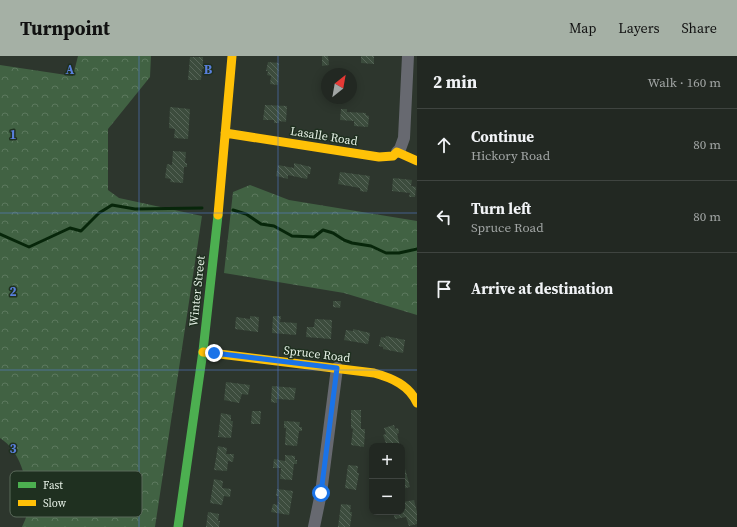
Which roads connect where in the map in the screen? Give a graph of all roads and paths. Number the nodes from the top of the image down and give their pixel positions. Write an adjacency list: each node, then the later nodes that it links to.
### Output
1 (232, 56): 3 (street, Winter Street)
2 (408, 56): 4 (street)
3 (225, 133): 4 (street, Lasalle Road); 6 (street, Winter Street)
4 (397, 152): 5 (street)
5 (417, 161)
6 (203, 352): 7 (street, Spruce Road); 9 (street, Winter Street)
7 (337, 368): 8 (street, Spruce Road); 10 (street)
8 (417, 402)
9 (178, 527)
10 (314, 527)

